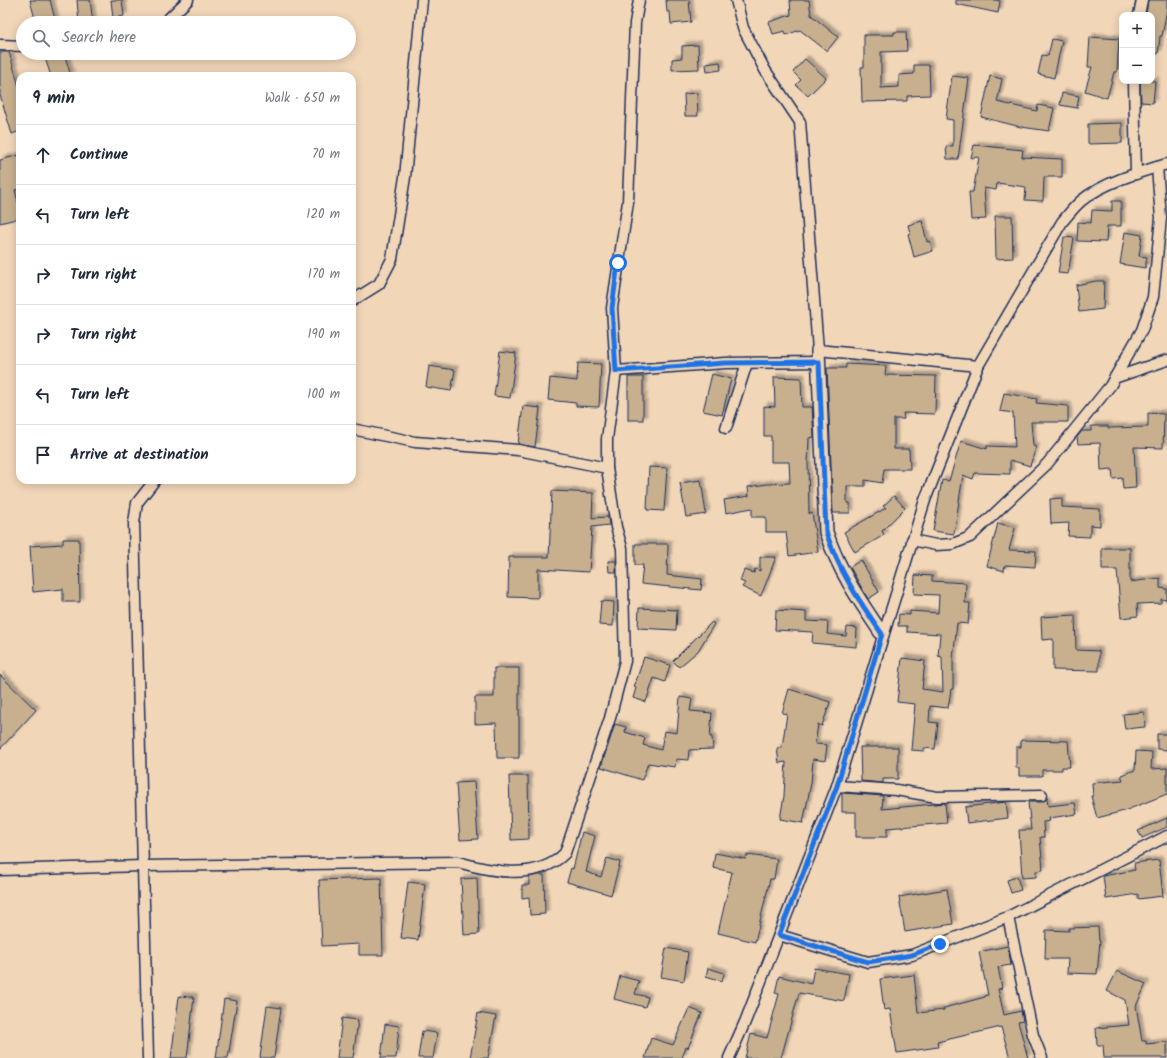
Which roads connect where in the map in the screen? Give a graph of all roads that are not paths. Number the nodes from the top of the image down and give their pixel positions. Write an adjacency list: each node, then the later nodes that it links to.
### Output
1 (188, 0): 7 (street)
2 (422, 0): 14 (street)
3 (639, 0): 19 (street)
4 (736, 0): 15 (street)
5 (1142, 0): 6 (street)
6 (1140, 12)
7 (171, 16)
8 (0, 45): 9 (street)
9 (16, 46)
10 (1134, 84): 13 (street)
11 (1167, 164): 12 (street)
12 (1156, 167): 13 (street); 20 (street)
13 (1136, 174): 18 (street)
14 (356, 298)
15 (819, 356): 17 (street); 18 (street); 26 (street)
16 (1167, 360): 20 (street)
17 (748, 363): 19 (street); 21 (street)
18 (978, 366): 25 (street)
19 (616, 371): 23 (street)
20 (1114, 378): 25 (street)
21 (726, 428)
22 (356, 430): 23 (street)
23 (607, 468): 30 (street)
24 (152, 484): 30 (street)
25 (912, 540): 26 (street)
26 (882, 634): 27 (street)
27 (837, 786): 28 (street); 33 (street)
28 (1042, 795)
29 (1167, 836): 32 (street)
30 (143, 866): 31 (street); 34 (street)
31 (0, 870)
32 (1008, 917): 33 (street); 36 (street)
33 (779, 935): 35 (street)
34 (148, 1058)
35 (729, 1058)
36 (1042, 1058)

